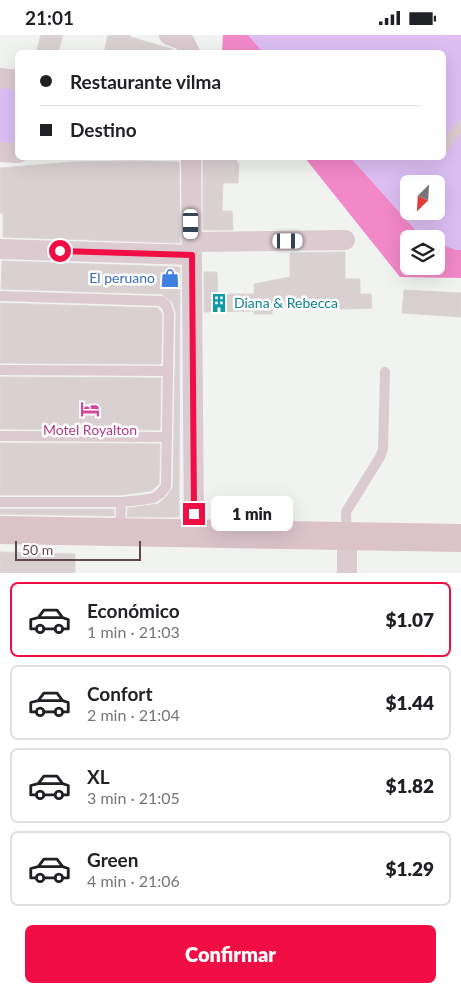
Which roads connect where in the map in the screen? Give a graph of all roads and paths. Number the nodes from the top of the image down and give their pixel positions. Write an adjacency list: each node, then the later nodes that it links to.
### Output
1 (169, 35): 2 (street)
2 (188, 50)
3 (0, 79): 4 (street)
4 (15, 80)
5 (461, 125): 6 (lane)
6 (446, 144)
7 (0, 152): 8 (street)
8 (15, 153)
9 (191, 160): 11 (street)
10 (345, 240): 11 (street)
11 (192, 248): 12 (street); 23 (street)
12 (0, 249)
13 (0, 296): 15 (lane)
14 (0, 370): 15 (lane)
15 (168, 371): 18 (lane)
16 (386, 372): 24 (lane)
17 (0, 436): 18 (lane)
18 (167, 437): 20 (lane)
19 (0, 502): 20 (lane)
20 (121, 502): 22 (lane)
21 (0, 530): 22 (street)
22 (120, 532): 23 (street)
23 (194, 534): 24 (street)
24 (347, 536): 25 (street); 26 (street)
25 (461, 538)
26 (347, 573)

